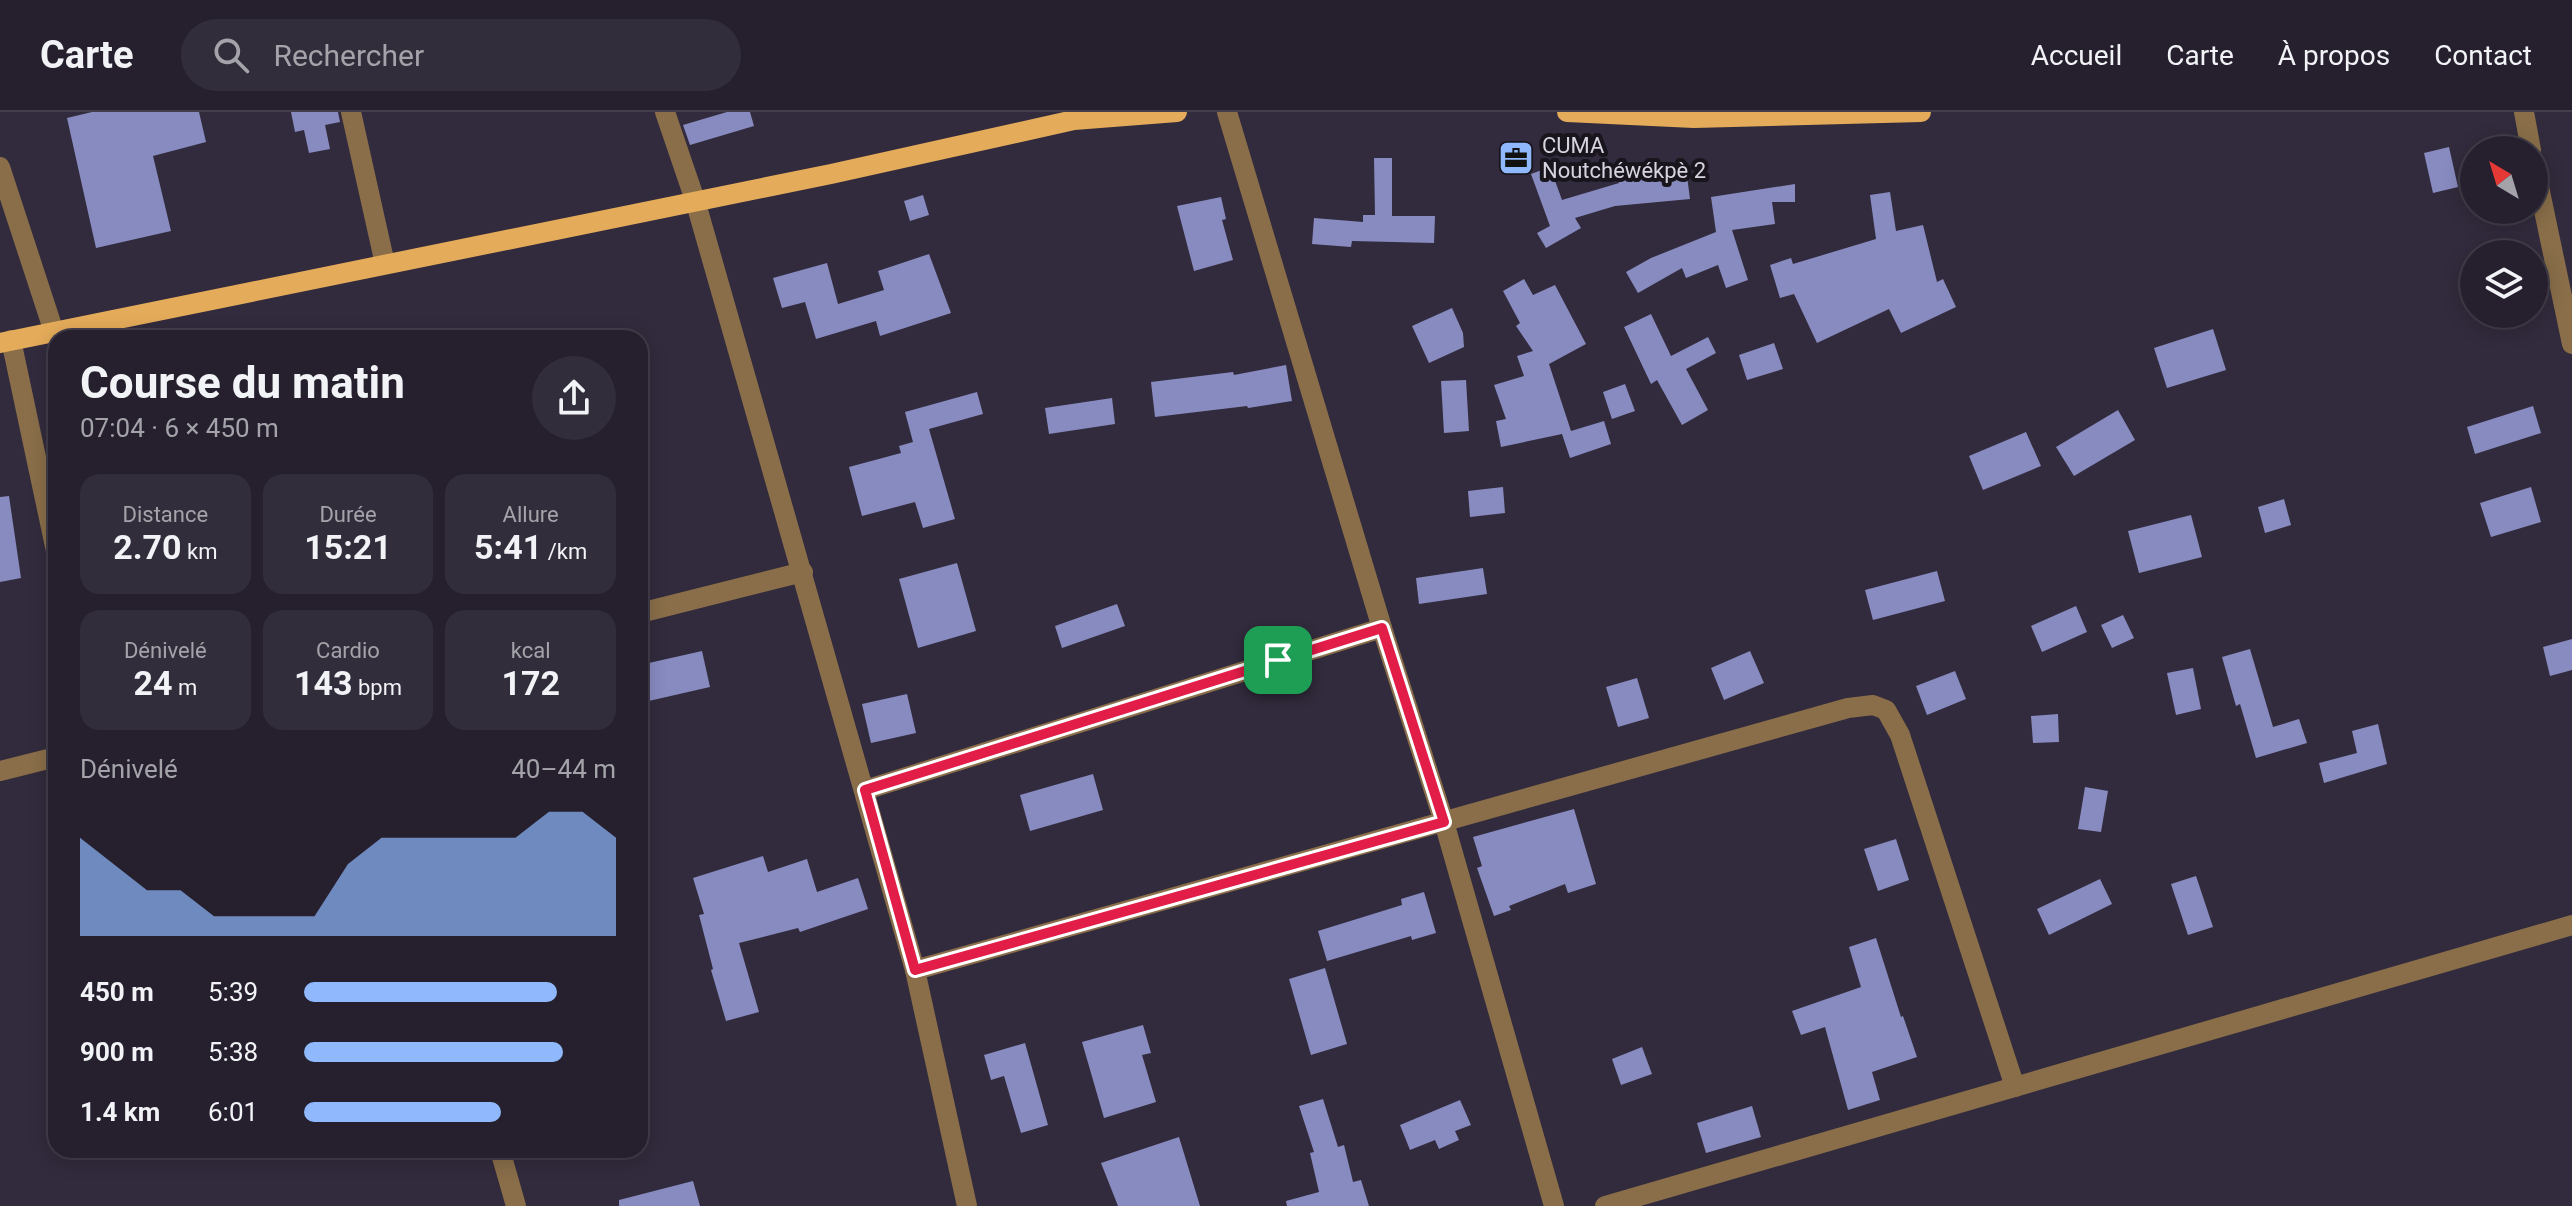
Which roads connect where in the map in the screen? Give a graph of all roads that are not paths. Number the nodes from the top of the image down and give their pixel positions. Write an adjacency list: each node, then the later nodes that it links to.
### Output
1 (351, 112): 13 (street)
2 (665, 112): 11 (street)
3 (1177, 112): 8 (main road)
4 (1227, 112): 22 (street)
5 (1567, 112): 6 (main road)
6 (1921, 112)
7 (2524, 112): 9 (street)
8 (1075, 116): 11 (main road)
9 (2528, 136)
10 (0, 167): 14 (street)
11 (695, 200): 13 (main road); 20 (street)
12 (2547, 224): 18 (street)
13 (385, 264): 15 (main road)
14 (53, 330)
15 (64, 330)
16 (48, 333): 17 (main road)
17 (6, 342): 19 (street)
18 (2572, 344)
19 (48, 518)
20 (803, 572): 21 (street); 25 (street)
21 (648, 611)
22 (1382, 628): 25 (street); 26 (street)
23 (48, 759): 24 (street)
24 (0, 771)
25 (865, 790): 28 (street)
26 (1444, 822): 28 (street); 29 (street); 33 (street)
27 (2572, 925): 29 (street)
28 (915, 970): 32 (street)
29 (2015, 1087): 34 (street)
30 (502, 1158): 31 (street)
31 (516, 1206)
32 (967, 1206)
33 (1554, 1206)
34 (1605, 1206)

